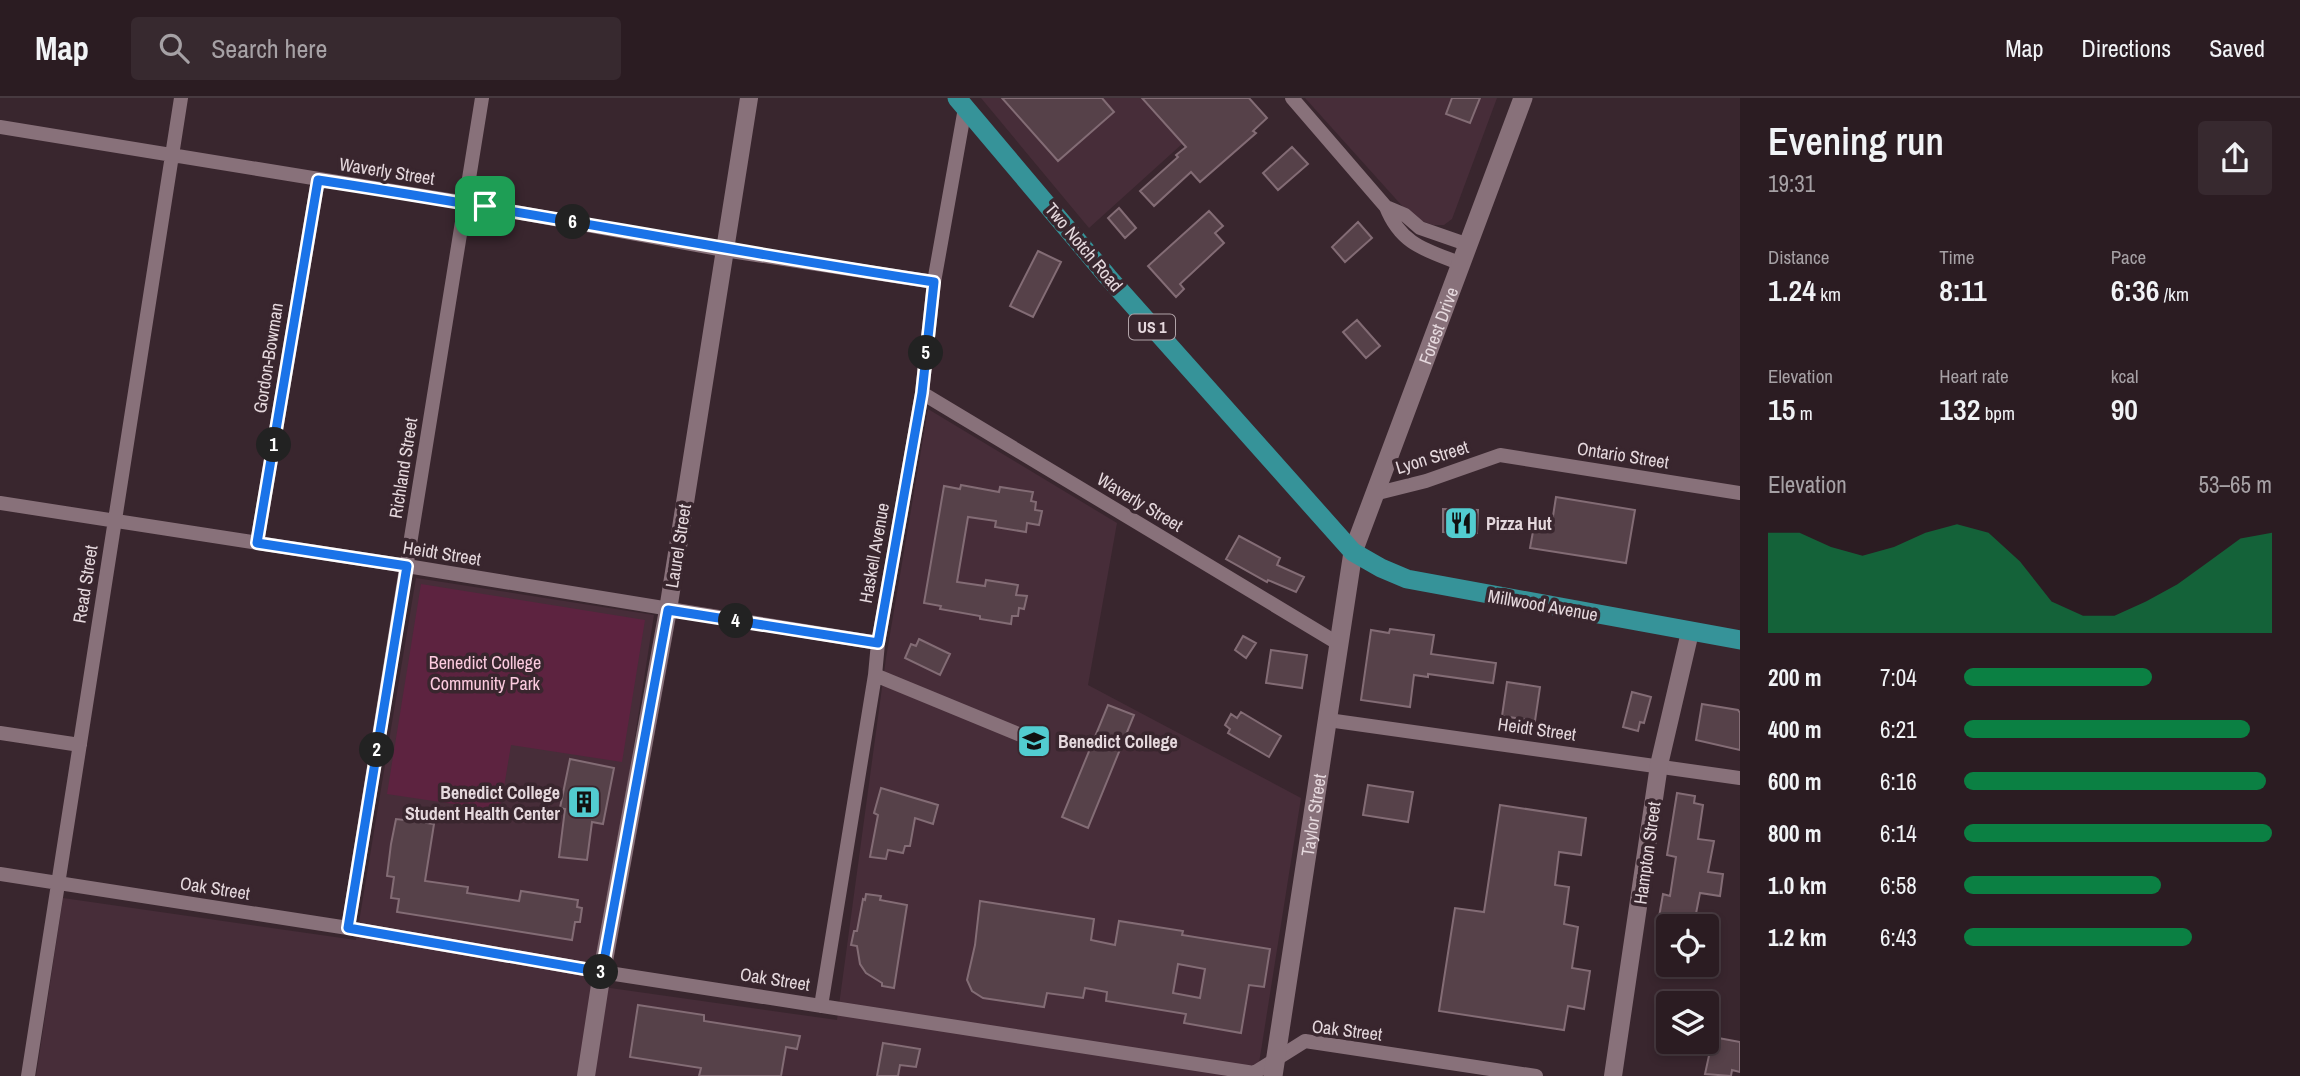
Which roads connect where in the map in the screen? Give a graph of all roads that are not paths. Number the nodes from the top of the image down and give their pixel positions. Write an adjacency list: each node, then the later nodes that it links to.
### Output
1 (181, 98): 8 (street, Read Street)
2 (482, 98): 10 (street, Richland Street)
3 (749, 98): 13 (street, Laurel Street)
4 (1292, 98): 11 (street)
5 (1523, 98): 12 (main road, Forest Drive)
6 (961, 103): 15 (street, Haskell Avenue); 23 (main road, Two Notch Road / US 1)
7 (0, 127): 8 (street, Waverly Street)
8 (172, 154): 9 (street, Waverly Street); 21 (street, Read Street)
9 (318, 180): 10 (street, Waverly Street); 22 (street, Gordon-Bowman)
10 (466, 203): 13 (street, Waverly Street); 24 (street, Richland Street)
11 (1386, 207): 12 (street); 14 (street)
12 (1469, 245): 14 (main road, Forest Drive)
13 (724, 250): 15 (street, Waverly Street); 25 (street, Laurel Street)
14 (1462, 264): 19 (main road, Forest Drive)
15 (934, 282): 16 (street, Haskell Avenue)
16 (922, 393): 28 (street, Haskell Avenue); 29 (street, Waverly Street)
17 (1500, 454): 18 (street, Ontario Street); 19 (street, Lyon Street)
18 (1740, 493)
19 (1374, 494): 23 (main road, Forest Drive)
20 (0, 503): 21 (street, Heidt Street)
21 (115, 522): 22 (street, Heidt Street); 34 (street, Read Street)
22 (257, 543): 24 (street, Heidt Street)
23 (1353, 552): 26 (main road, Millwood Avenue / US 1); 29 (main road, Taylor Street)
24 (407, 566): 25 (street, Heidt Street); 39 (street, Richland Street)
25 (668, 610): 28 (street, Heidt Street); 40 (street, Laurel Street)
26 (1690, 632): 27 (main road, Millwood Avenue / US 1); 35 (street, Hampton Street)
27 (1740, 640)
28 (878, 643): 30 (street, Haskell Avenue)
29 (1339, 644): 31 (main road, Taylor Street)
30 (875, 675): 33 (street); 41 (street, Haskell Avenue)
31 (1328, 720): 35 (street, Heidt Street); 42 (main road, Taylor Street)
32 (0, 733): 34 (street)
33 (1032, 740)
34 (80, 745): 38 (street, Read Street)
35 (1659, 765): 36 (street, Heidt Street); 46 (street, Hampton Street)
36 (1740, 778)
37 (0, 874): 38 (street, Oak Street)
38 (58, 883): 39 (street, Oak Street); 43 (street, Read Street)
39 (348, 928): 40 (street, Oak Street)
40 (602, 972): 41 (street, Oak Street); 44 (street, Laurel Street)
41 (821, 1006): 42 (street, Oak Street)
42 (1275, 1068): 45 (street, Oak Street)
43 (28, 1076)
44 (586, 1076)
45 (1536, 1076)
46 (1613, 1076)

